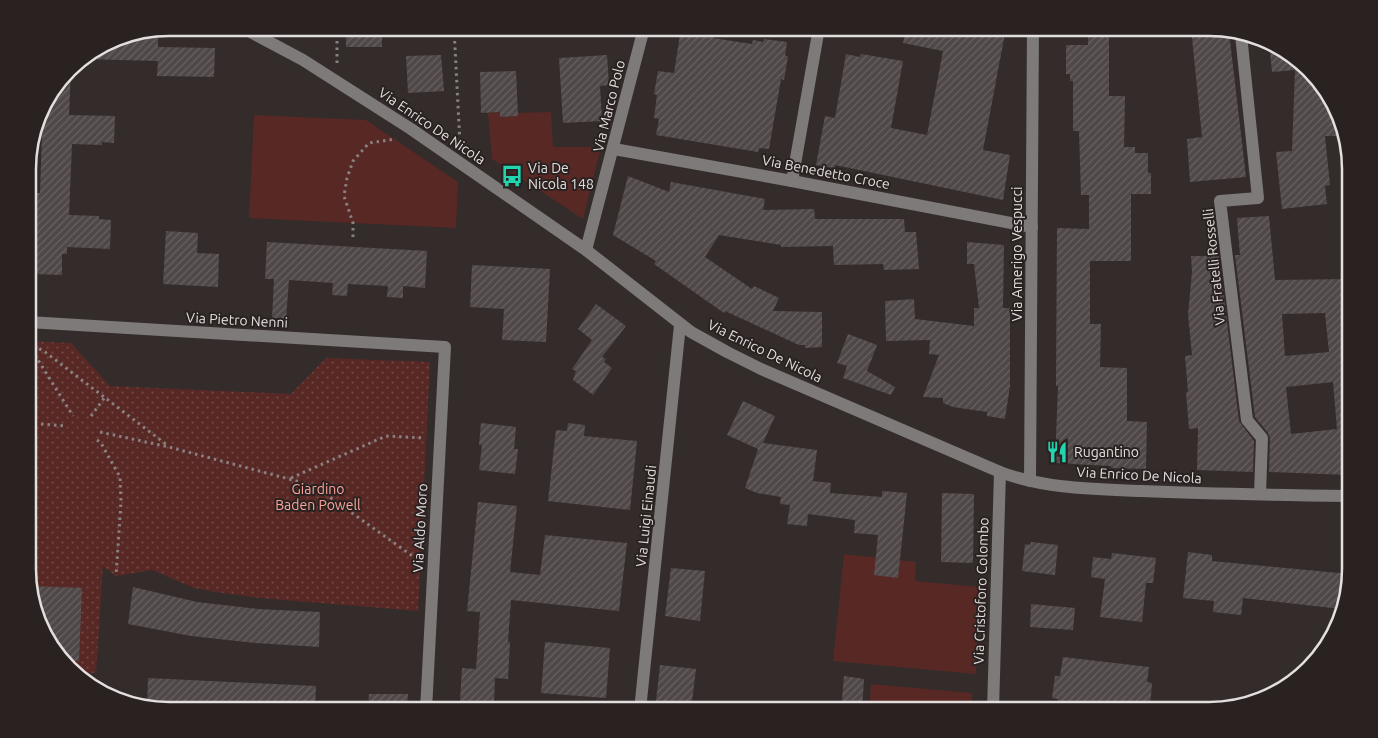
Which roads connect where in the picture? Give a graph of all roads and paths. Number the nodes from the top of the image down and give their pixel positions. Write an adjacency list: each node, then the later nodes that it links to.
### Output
1 (818, 36): 12 (street)
2 (1033, 36): 13 (street, Via Amerigo Vespucci)
3 (260, 37): 8 (street, Via Enrico De Nicola)
4 (337, 37): 8 (path)
5 (454, 37): 11 (path)
6 (642, 37): 10 (street, Via Marco Polo)
7 (1242, 41): 33 (street, Via Fratelli Rosselli)
8 (338, 82): 11 (street, Via Enrico De Nicola)
9 (399, 138): 14 (path)
10 (614, 149): 12 (street, Via Benedetto Croce); 15 (street, Via Marco Polo)
11 (461, 164): 15 (street, Via Enrico De Nicola)
12 (792, 181): 13 (street, Via Benedetto Croce)
13 (1032, 227): 32 (street, Via Amerigo Vespucci)
14 (353, 236)
15 (586, 250): 17 (street, Via Enrico De Nicola)
16 (37, 323): 18 (street, Via Pietro Nenni)
17 (680, 325): 30 (street, Via Enrico De Nicola); 39 (street, Via Luigi Einaudi)
18 (445, 347): 35 (street, Via Aldo Moro)
19 (37, 348): 21 (path)
20 (37, 357): 22 (path)
21 (105, 398): 23 (path); 29 (path)
22 (73, 416)
23 (91, 416)
24 (41, 424): 25 (path)
25 (65, 426)
26 (100, 432): 29 (path)
27 (427, 439): 31 (path)
28 (97, 440): 36 (path)
29 (170, 447): 31 (path)
30 (1000, 472): 32 (street, Via Enrico De Nicola); 37 (street, Via Cristoforo Colombo)
31 (291, 478): 35 (path)
32 (1030, 481): 33 (street, Via Enrico De Nicola)
33 (1260, 494): 34 (street, Via Enrico De Nicola)
34 (1342, 496)
35 (433, 570): 38 (street, Via Aldo Moro)
36 (116, 576)
37 (993, 701)
38 (426, 702)
39 (641, 702)

